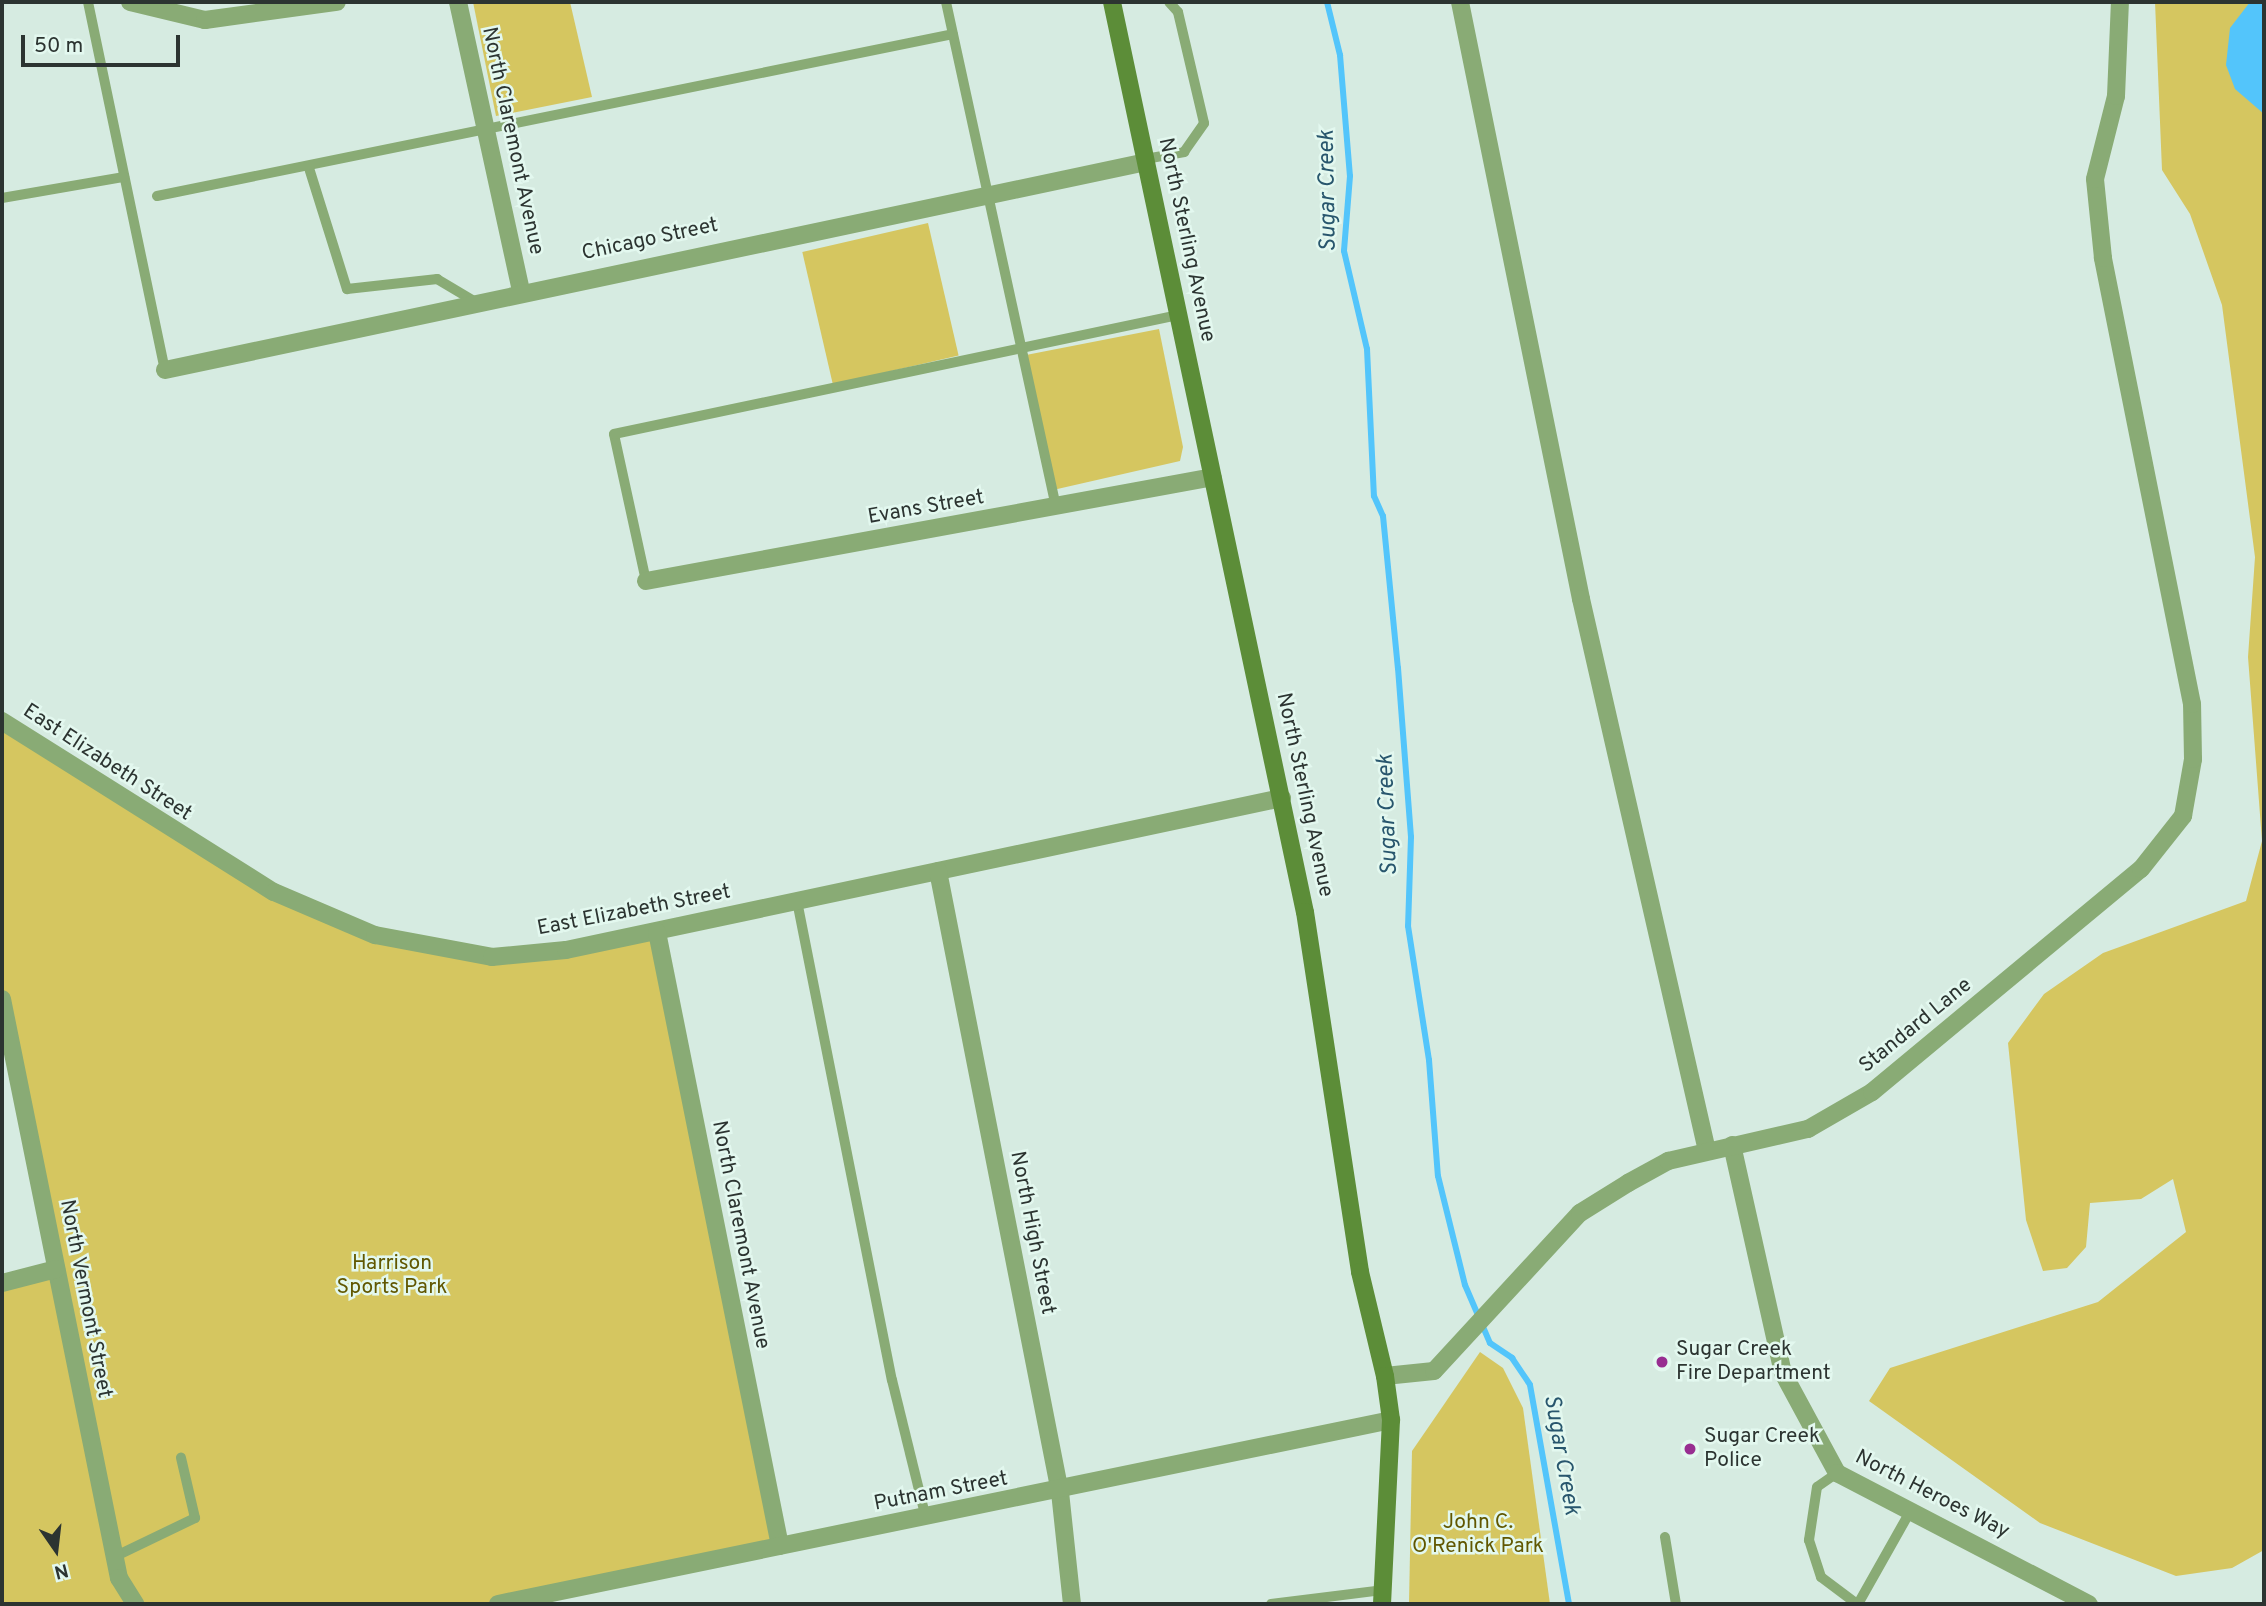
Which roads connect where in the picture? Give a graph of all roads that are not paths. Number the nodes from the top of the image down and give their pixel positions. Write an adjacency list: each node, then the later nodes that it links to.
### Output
1 (88, 2): 14 (lane)
2 (130, 2): 3 (street)
3 (337, 2)
4 (458, 2): 11 (street, North Claremont Avenue)
5 (946, 2): 10 (lane)
6 (1112, 2): 12 (main road, North Sterling Avenue)
7 (1169, 2): 12 (lane)
8 (1460, 2): 33 (street)
9 (2120, 2): 32 (street, Standard Lane)
10 (953, 34): 11 (lane); 15 (lane)
11 (485, 125): 13 (lane); 18 (street, North Claremont Avenue)
12 (1146, 161): 15 (street, Chicago Street); 20 (main road, North Sterling Avenue)
13 (309, 168): 16 (lane); 19 (lane)
14 (124, 177): 17 (lane); 22 (lane)
15 (988, 195): 18 (street, Chicago Street); 21 (lane)
16 (157, 196)
17 (2, 198)
18 (521, 291): 19 (street, Chicago Street)
19 (474, 301): 22 (street, Chicago Street)
20 (1178, 315): 21 (lane); 23 (main road, North Sterling Avenue)
21 (1021, 349): 24 (lane); 25 (lane)
22 (165, 370)
23 (1213, 477): 24 (street, Evans Street); 27 (main road, North Sterling Avenue)
24 (1056, 507): 25 (street, Evans Street)
25 (646, 581)
26 (2, 721): 30 (street, East Elizabeth Street)
27 (1282, 798): 28 (street, East Elizabeth Street); 36 (main road, North Sterling Avenue)
28 (938, 871): 29 (street, East Elizabeth Street); 40 (street, North High Street)
29 (797, 901): 30 (street, East Elizabeth Street); 42 (lane)
30 (657, 932): 44 (street, North Claremont Avenue)
31 (2, 999): 34 (street, North Vermont Street)
32 (1732, 1145): 33 (street, Standard Lane); 39 (street, North Heroes Way)
33 (1707, 1151): 36 (street, Standard Lane)
34 (56, 1269): 35 (street); 45 (street, North Vermont Street)
35 (2, 1283)
36 (1385, 1376): 37 (main road, North Sterling Avenue)
37 (1391, 1420): 40 (street, Putnam Street); 46 (main road, North Sterling Avenue)
38 (181, 1458): 45 (lane)
39 (1837, 1473): 41 (street, North Heroes Way); 52 (lane)
40 (1060, 1492): 42 (street, Putnam Street); 49 (street, North High Street)
41 (1911, 1510): 52 (lane); 53 (street, North Heroes Way)
42 (926, 1518): 44 (street, Putnam Street)
43 (1665, 1537): 51 (lane)
44 (780, 1546): 48 (street, Putnam Street)
45 (114, 1557): 47 (street, North Vermont Street)
46 (1383, 1597): 50 (lane)
47 (135, 1604)
48 (498, 1604)
49 (1072, 1604)
50 (1270, 1604)
51 (1676, 1604)
52 (1858, 1604)
53 (2089, 1604)

